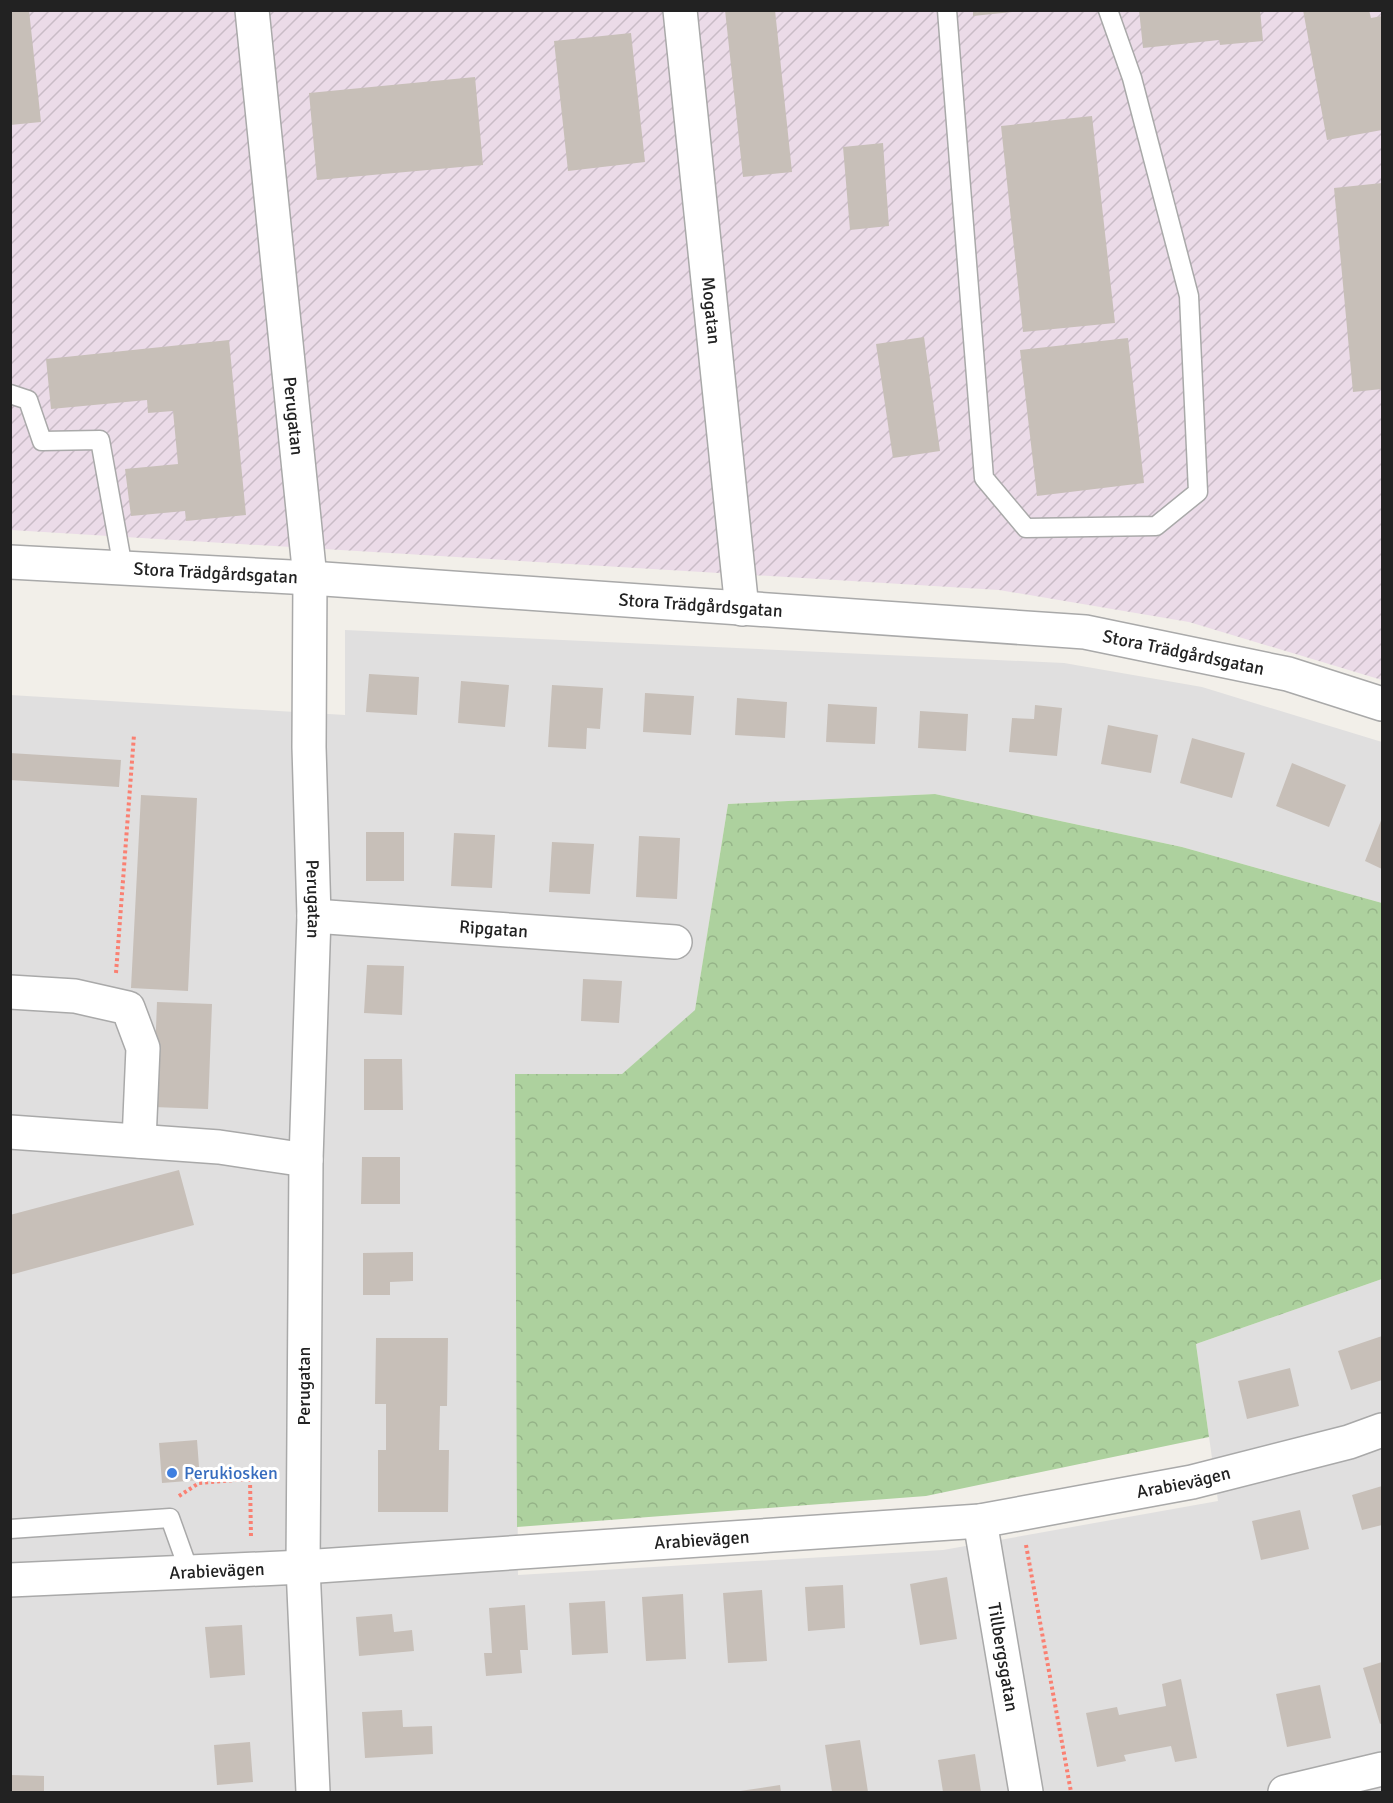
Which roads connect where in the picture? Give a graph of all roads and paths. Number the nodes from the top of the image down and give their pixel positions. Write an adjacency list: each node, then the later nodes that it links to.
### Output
1 (252, 10): 8 (street, Perugatan)
2 (680, 10): 9 (street, Mogatan)
3 (947, 10): 4 (lane)
4 (1108, 10)
5 (10, 394): 7 (lane)
6 (10, 562): 7 (street, Stora Trädgårdsgatan)
7 (123, 568): 8 (street, Stora Trädgårdsgatan)
8 (310, 578): 9 (street, Stora Trädgårdsgatan); 12 (street, Perugatan)
9 (742, 609): 10 (street, Stora Trädgårdsgatan)
10 (1383, 704)
11 (134, 735): 15 (path)
12 (314, 916): 13 (street, Ripgatan); 18 (street, Perugatan)
13 (675, 942)
14 (10, 992): 15 (street)
15 (113, 1005): 17 (street)
16 (10, 1132): 17 (street)
17 (140, 1141): 18 (street)
18 (306, 1160): 24 (street, Perugatan)
19 (1383, 1430): 21 (street, Arabievägen)
20 (250, 1479): 25 (path)
21 (1020, 1514): 22 (street, Arabievägen); 31 (path)
22 (980, 1521): 24 (street, Arabievägen); 30 (street, Tillbergsgatan)
23 (10, 1529): 26 (lane)
24 (303, 1567): 25 (street, Arabievägen); 29 (street, Perugatan)
25 (251, 1569): 26 (street, Arabievägen)
26 (189, 1571): 27 (street, Arabievägen)
27 (10, 1580)
28 (1383, 1769): 32 (street)
29 (313, 1792)
30 (1026, 1792)
31 (1071, 1792)
32 (1285, 1792)

